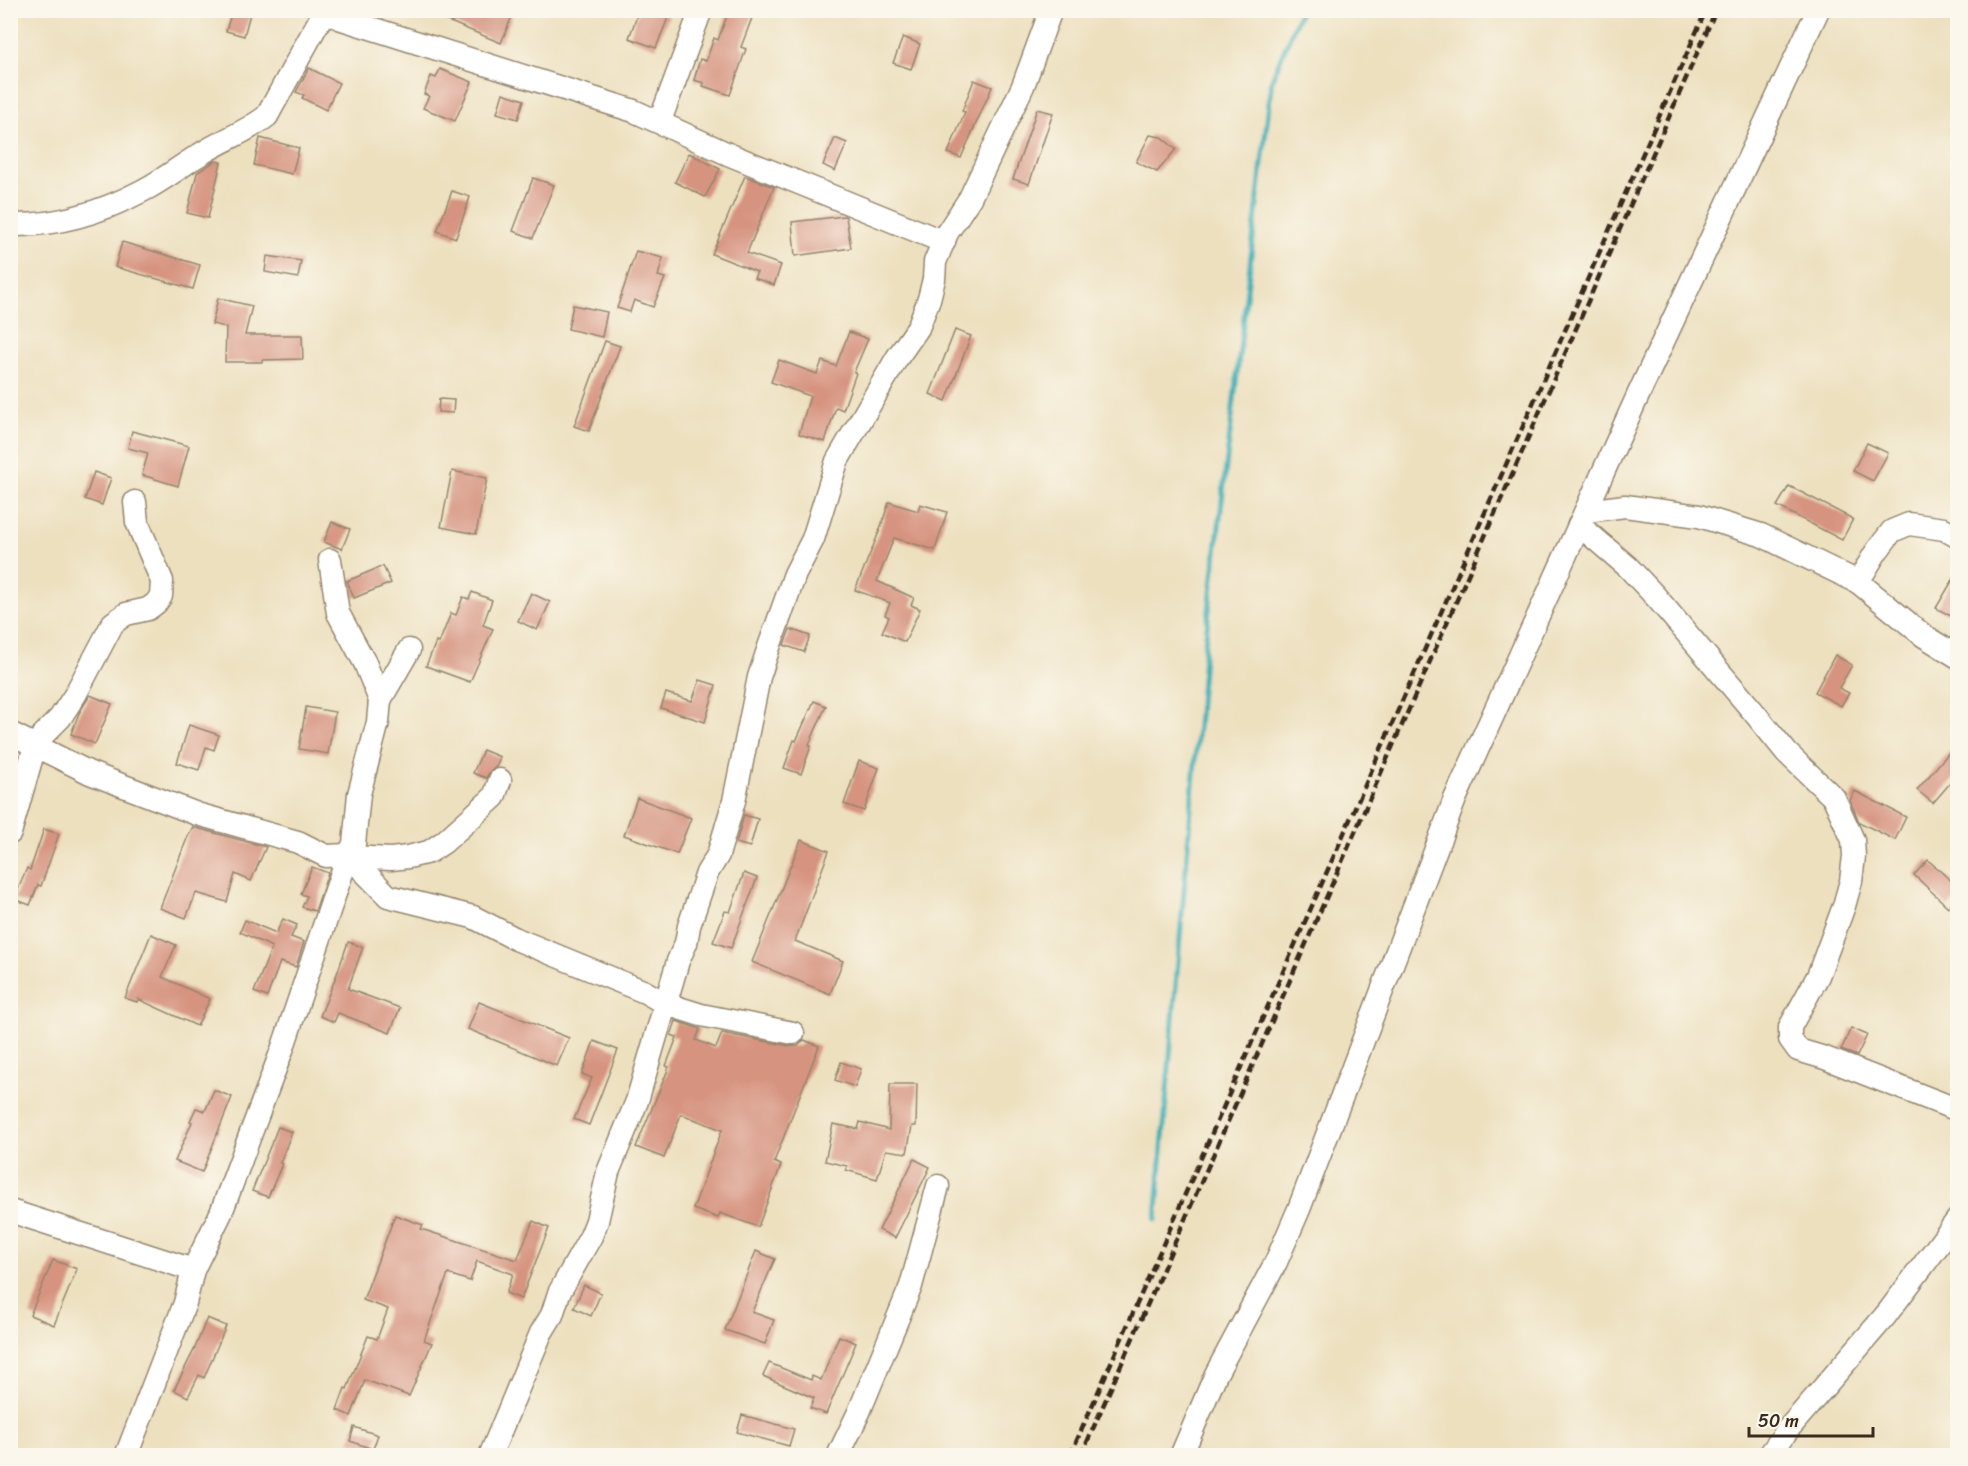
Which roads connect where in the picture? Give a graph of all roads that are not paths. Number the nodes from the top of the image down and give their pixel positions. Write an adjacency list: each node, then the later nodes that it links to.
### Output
1 (701, 10): 6 (street)
2 (1051, 10): 8 (street)
3 (1818, 10): 10 (street)
4 (323, 11): 5 (street); 7 (street)
5 (371, 19): 6 (street)
6 (660, 121): 8 (street)
7 (10, 225)
8 (944, 242): 22 (street)
9 (135, 502): 18 (street)
10 (1583, 518): 13 (street); 24 (street); 32 (street)
11 (1958, 537): 13 (street)
12 (330, 560): 16 (street)
13 (1858, 582): 15 (street)
14 (409, 650): 16 (street)
15 (1958, 657)
16 (380, 700): 21 (street)
17 (10, 733): 18 (street)
18 (35, 746): 20 (street); 21 (street)
19 (500, 780): 21 (street)
20 (10, 833)
21 (348, 856): 22 (street); 28 (street)
22 (666, 1004): 23 (street); 30 (street)
23 (793, 1033)
24 (1958, 1110)
25 (938, 1186): 31 (street)
26 (10, 1211): 28 (street)
27 (1958, 1219): 33 (street)
28 (193, 1270): 29 (street)
29 (126, 1455)
30 (490, 1455)
31 (838, 1455)
32 (1181, 1455)
33 (1769, 1455)

